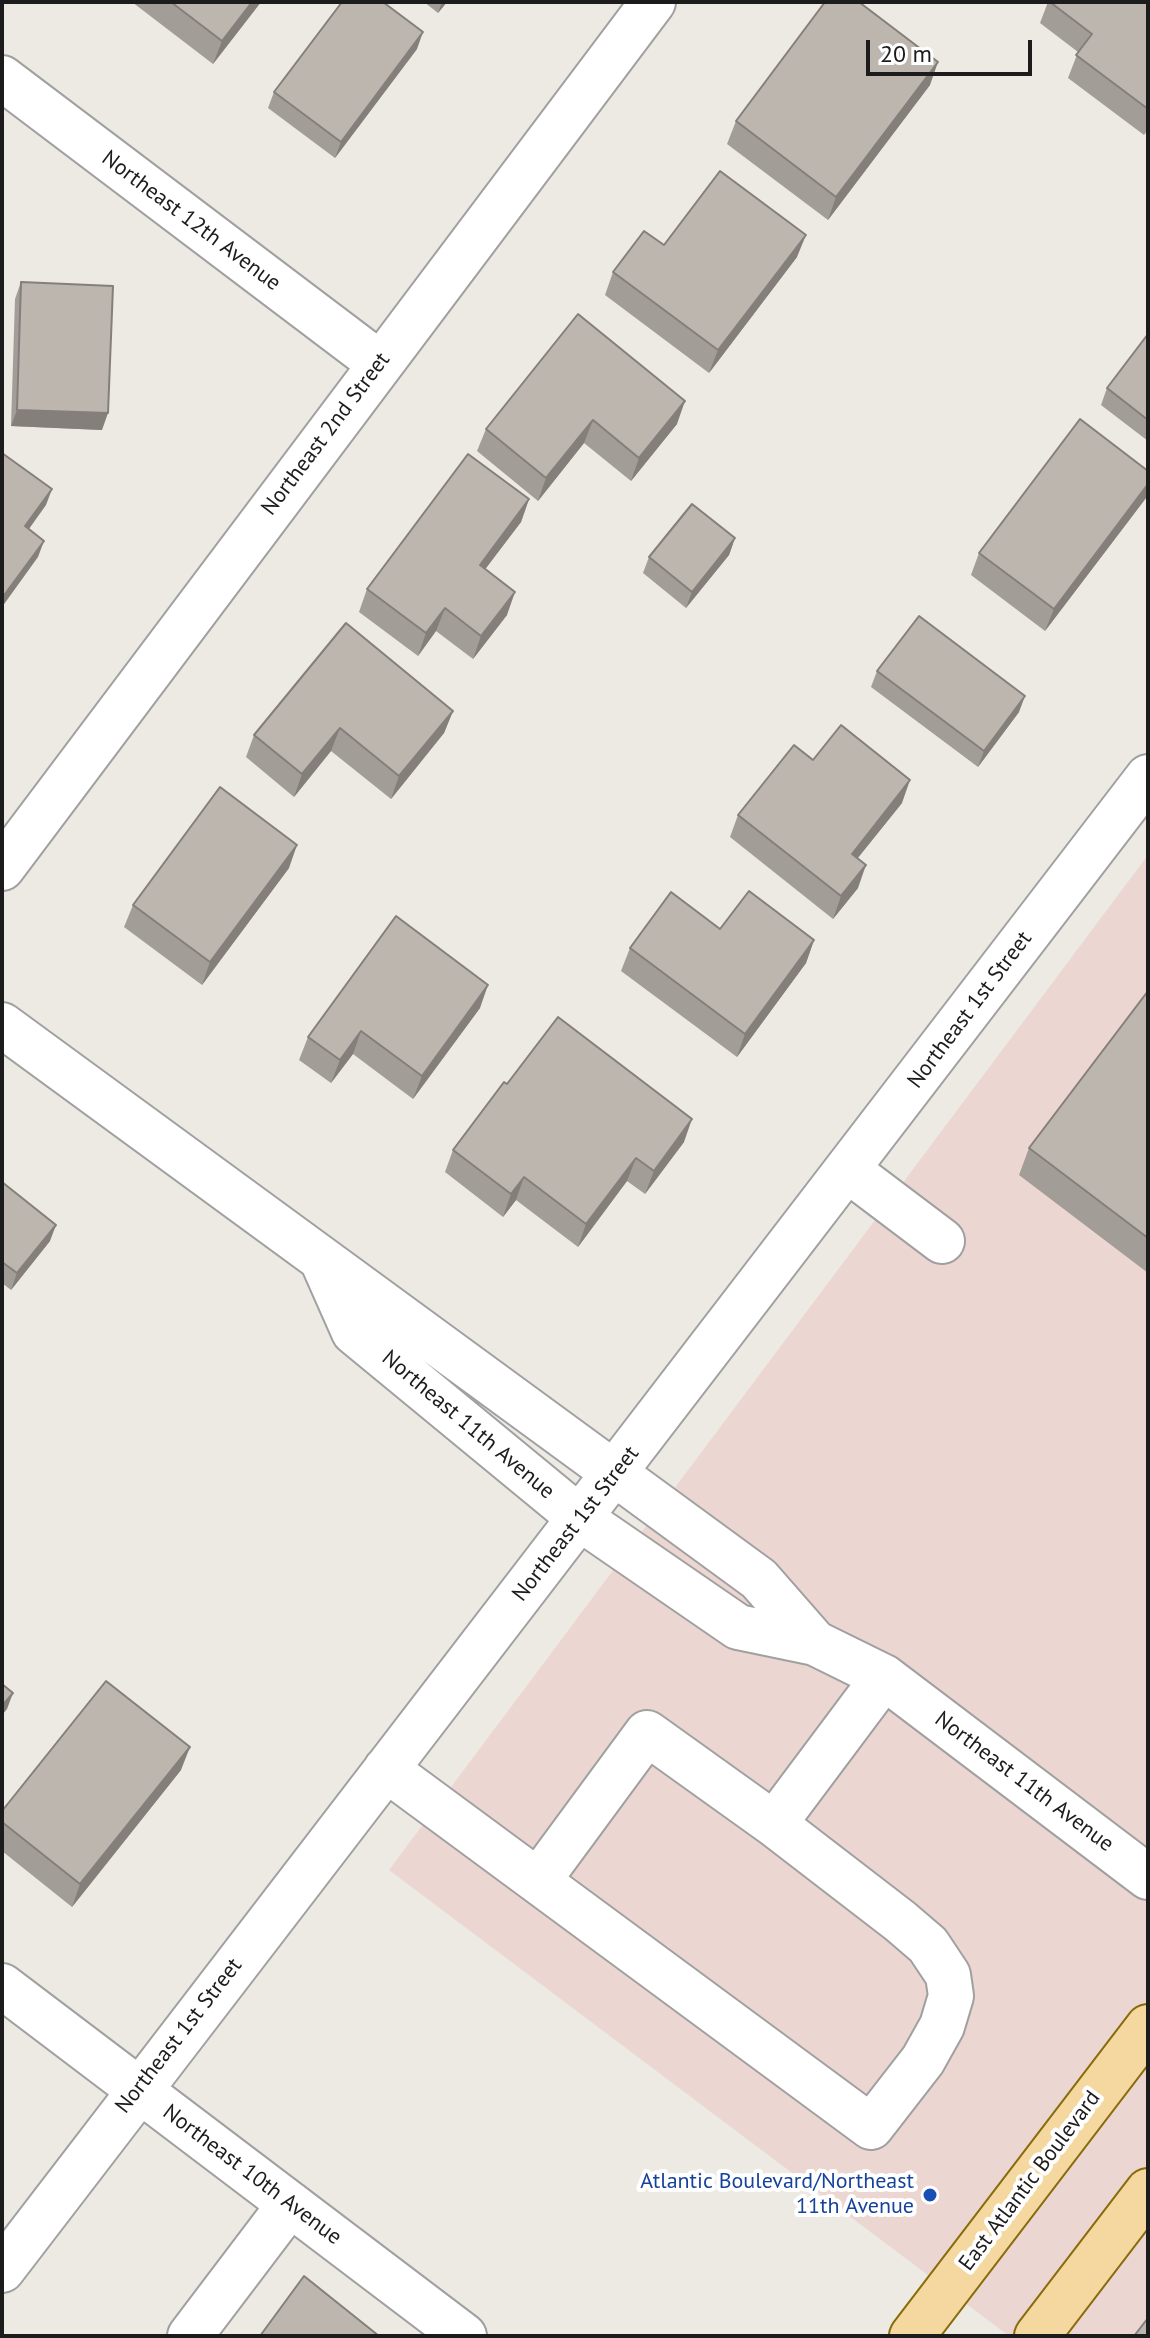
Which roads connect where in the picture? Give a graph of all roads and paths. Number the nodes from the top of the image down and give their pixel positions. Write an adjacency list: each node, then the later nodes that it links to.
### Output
1 (653, 2): 3 (street, Northeast 2nd Street)
2 (2, 78): 3 (street, Northeast 12th Avenue)
3 (379, 363): 5 (street, Northeast 2nd Street)
4 (1148, 777): 7 (street, Northeast 1st Street)
5 (2, 868)
6 (2, 1025): 9 (street, Northeast 11th Avenue)
7 (848, 1170): 8 (street); 10 (street, Northeast 1st Street)
8 (942, 1241)
9 (323, 1262): 10 (street, Northeast 11th Avenue); 11 (street, Northeast 11th Avenue)
10 (615, 1475): 11 (street, Northeast 1st Street); 12 (street, Northeast 11th Avenue)
11 (581, 1519): 12 (street, Northeast 11th Avenue); 14 (street, Northeast 1st Street)
12 (815, 1643): 13 (street, Northeast 11th Avenue)
13 (884, 1677): 15 (street); 16 (street, Northeast 11th Avenue)
14 (386, 1769): 17 (street); 20 (street, Northeast 1st Street)
15 (774, 1824): 17 (street); 17 (street)
16 (1148, 1877)
17 (538, 1881)
18 (2, 1986): 20 (street, Northeast 10th Avenue)
19 (1148, 2027): 26 (main road, East Atlantic Boulevard)
20 (138, 2089): 22 (street, Northeast 10th Avenue); 23 (street, Northeast 1st Street)
21 (1148, 2191): 27 (main road)
22 (290, 2204): 24 (street); 25 (street, Northeast 10th Avenue)
23 (2, 2270)
24 (190, 2336)
25 (464, 2336)
26 (912, 2336)
27 (1037, 2336)

